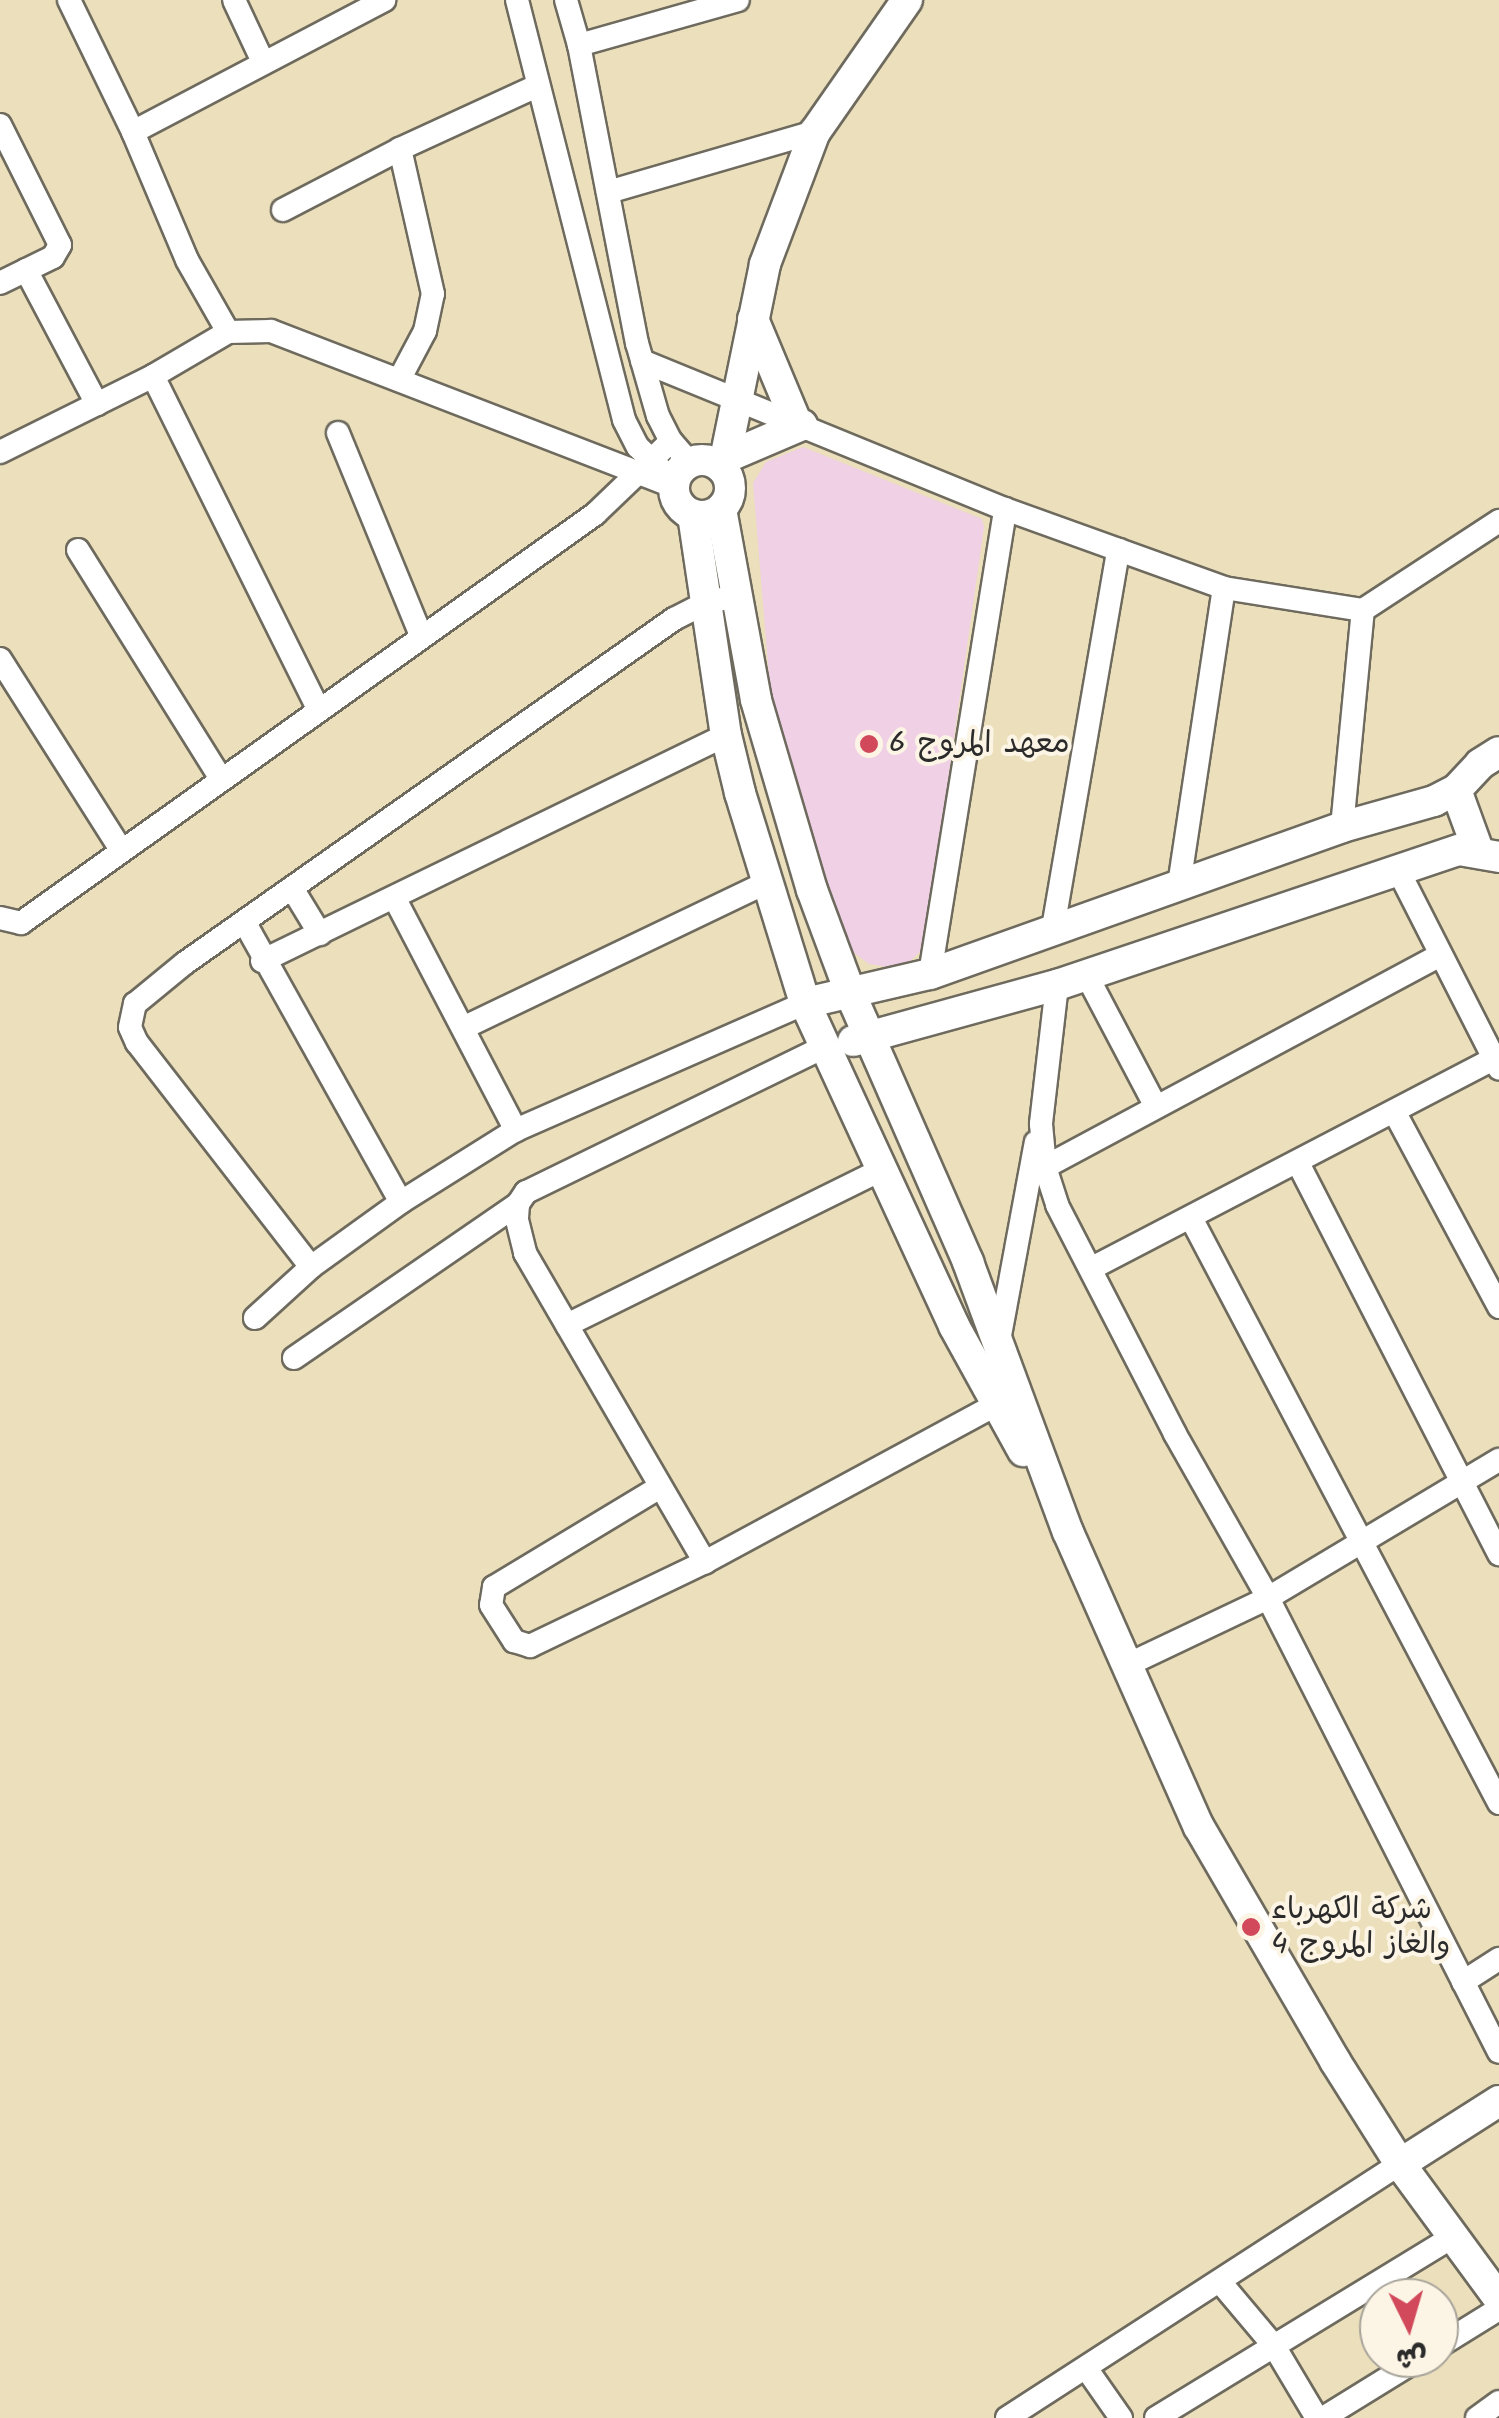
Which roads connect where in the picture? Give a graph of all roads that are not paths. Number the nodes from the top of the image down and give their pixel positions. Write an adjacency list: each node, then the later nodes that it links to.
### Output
1 (69, 0): 12 (street)
2 (234, 0): 9 (street)
3 (384, 0): 9 (street)
4 (517, 0): 10 (street)
5 (566, 0): 8 (street)
6 (738, 0): 8 (street)
7 (906, 0): 13 (street)
8 (579, 44): 15 (street)
9 (263, 62): 12 (street)
10 (537, 86): 14 (street); 29 (street)
11 (0, 125): 17 (street)
12 (134, 132): 20 (street)
13 (815, 132): 15 (street); 19 (street)
14 (400, 149): 16 (street); 23 (street)
15 (608, 192): 21 (street)
16 (283, 210)
17 (26, 270): 18 (street); 25 (street)
18 (0, 282)
19 (754, 319): 24 (street); 26 (street)
20 (228, 332): 22 (street); 23 (street)
21 (642, 361): 24 (street); 29 (street)
22 (153, 376): 25 (street); 41 (street)
23 (399, 380): 29 (street)
24 (735, 402): 26 (street); 29 (street)
25 (97, 404): 28 (street)
26 (799, 423): 29 (street); 30 (street)
27 (338, 434): 39 (street)
28 (0, 452)
29 (683, 465): 31 (street); 31 (street); 39 (street)
30 (1005, 509): 34 (street); 60 (street)
31 (707, 512): 36 (street); 37 (street)
32 (1499, 521): 38 (street)
33 (78, 550): 44 (street)
34 (1118, 550): 35 (street); 56 (street)
35 (1224, 588): 38 (street); 51 (street)
36 (736, 596): 37 (street); 63 (street)
37 (705, 604): 42 (street); 52 (street)
38 (1363, 610): 46 (street)
39 (421, 635): 41 (street)
40 (0, 659): 47 (street)
41 (318, 708): 44 (street)
42 (726, 735): 50 (street); 53 (street)
43 (1499, 752): 45 (street)
44 (221, 779): 47 (street)
45 (1456, 790): 46 (street); 48 (street)
46 (1342, 828): 51 (street)
47 (121, 850): 54 (street)
48 (1489, 854): 49 (street)
49 (1397, 868): 58 (street); 61 (street)
50 (766, 883): 64 (street); 65 (street)
51 (1179, 885): 56 (street)
52 (292, 888): 55 (street); 57 (street)
53 (394, 899): 57 (street); 65 (street)
54 (0, 918)
55 (246, 924): 59 (street); 79 (street)
56 (1054, 928): 60 (street)
57 (320, 934): 59 (street)
58 (1439, 956): 68 (street); 69 (street)
59 (262, 961): 76 (street)
60 (930, 974): 63 (street)
61 (1087, 976): 62 (street); 69 (street)
62 (1058, 985): 66 (street); 71 (street)
63 (852, 995): 64 (street); 66 (street)
64 (806, 1003): 67 (street); 72 (street)
65 (465, 1027): 72 (street)
66 (870, 1038): 67 (street); 84 (street)
67 (826, 1046): 75 (street); 77 (street)
68 (1497, 1064): 70 (street)
69 (1155, 1105): 74 (street)
70 (1395, 1113): 73 (street); 81 (street)
71 (1040, 1124): 74 (street); 84 (street)
72 (516, 1130): 76 (street)
73 (1298, 1163): 78 (street); 88 (street)
74 (1045, 1167): 80 (street)
75 (884, 1168): 83 (street); 86 (street)
76 (401, 1202): 79 (street)
77 (518, 1204): 83 (street); 85 (street)
78 (1192, 1218): 80 (street); 90 (street)
79 (311, 1267): 82 (street)
80 (1092, 1268): 93 (street)
81 (1499, 1307)
82 (255, 1318)
83 (567, 1325): 89 (street)
84 (999, 1342): 86 (street)
85 (294, 1358)
86 (1008, 1399): 92 (street); 94 (street)
87 (1499, 1460): 88 (street)
88 (1459, 1480): 90 (street); 91 (street)
89 (660, 1487): 92 (street); 92 (street)
90 (1365, 1542): 93 (street); 95 (street)
91 (1499, 1554)
92 (704, 1562)
93 (1268, 1598): 94 (street); 97 (street)
94 (1128, 1665): 100 (street)
95 (1499, 1802)
96 (1499, 1959): 97 (street)
97 (1463, 1982): 98 (street)
98 (1499, 2052)
99 (1497, 2107): 100 (street)
100 (1400, 2164): 101 (street); 102 (street)
101 (1452, 2237): 103 (street); 106 (street)
102 (1222, 2283): 106 (street); 107 (street)
103 (1499, 2299)
104 (1499, 2309): 105 (street)
105 (1459, 2334)
106 (1274, 2346): 112 (street); 113 (street)
107 (1086, 2368): 110 (street); 111 (street)
108 (1387, 2378): 113 (street)
109 (1499, 2402): 114 (street)
110 (1007, 2418)
111 (1121, 2418)
112 (1156, 2418)
113 (1320, 2418)
114 (1477, 2418)

